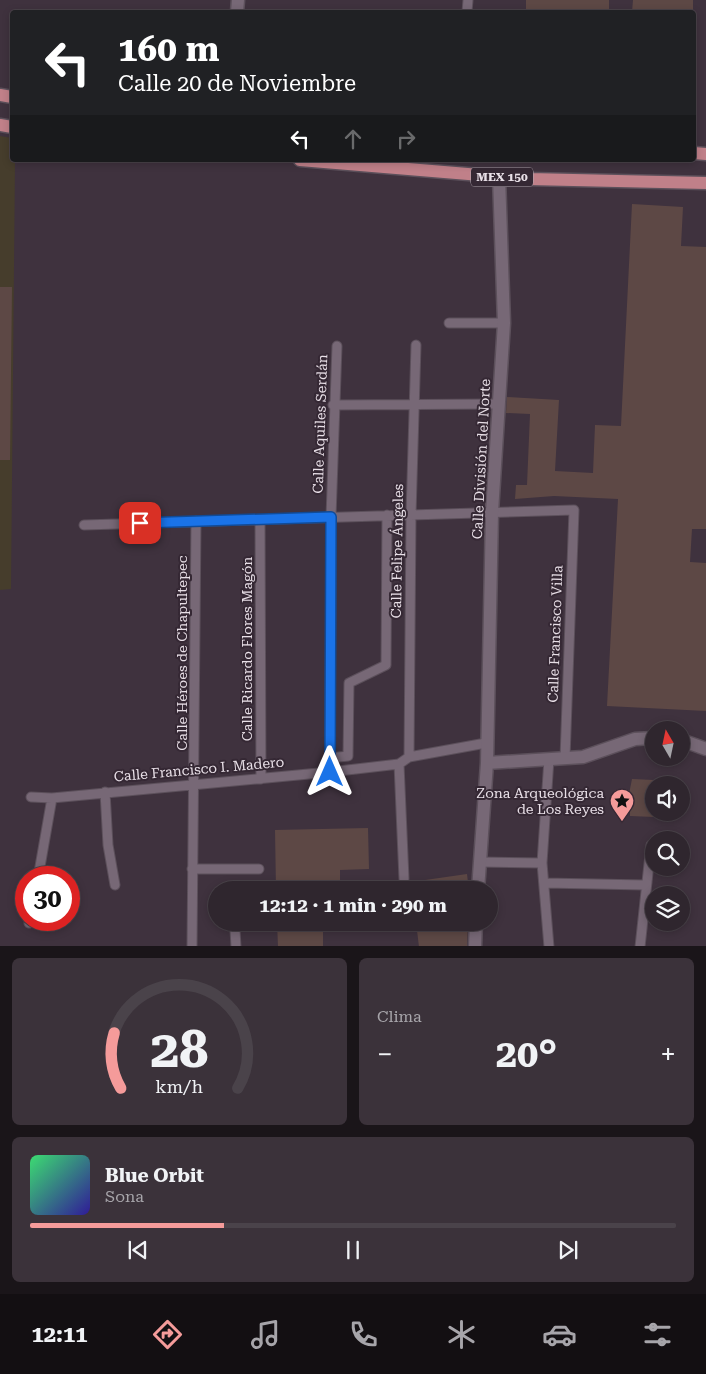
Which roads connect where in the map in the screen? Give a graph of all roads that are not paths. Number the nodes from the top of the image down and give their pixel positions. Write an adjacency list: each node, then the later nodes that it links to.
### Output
1 (323, 162): 2 (main road, MEX 150)
2 (499, 177): 3 (main road, MEX 150); 5 (main road, Calle División del Norte)
3 (706, 183)
4 (449, 323): 5 (street)
5 (504, 323): 9 (main road, Calle División del Norte)
6 (416, 345): 8 (street, Calle Felipe Ángeles)
7 (337, 346): 10 (street, Calle Aquiles Serdán)
8 (414, 403): 9 (street); 10 (street); 12 (street, Calle Felipe Ángeles)
9 (498, 404): 11 (main road, Calle División del Norte)
10 (333, 405): 14 (street, Calle Aquiles Serdán)
11 (492, 512): 12 (street); 19 (main road, Calle División del Norte); 24 (street, Calle Francisco Villa)
12 (411, 515): 13 (street); 22 (street, Calle Felipe Ángeles)
13 (387, 516): 14 (street); 23 (street)
14 (331, 517): 15 (street); 23 (street, Calle Aquiles Serdán)
15 (260, 520): 16 (street); 29 (street, Calle Ricardo Flores Magón)
16 (196, 522): 17 (street); 30 (street, Calle Héroes de Chapultepec)
17 (84, 525)
18 (645, 738): 24 (main road)
19 (486, 743): 22 (street, Calle Francisco I. Madero); 26 (main road, Calle División del Norte)
20 (690, 743): 21 (main road)
21 (706, 749)
22 (409, 757): 27 (street, Calle Francisco I. Madero)
23 (330, 758): 28 (street, Calle Aquiles Serdán)
24 (565, 758): 25 (main road)
25 (549, 759): 26 (main road); 35 (street)
26 (487, 762): 34 (main road, Calle División del Norte)
27 (399, 764): 28 (street, Calle Francisco I. Madero); 40 (street)
28 (330, 772): 29 (street, Calle Francisco I. Madero)
29 (261, 779): 30 (street, Calle Francisco I. Madero)
30 (195, 785): 31 (street, Calle Francisco I. Madero); 37 (street, Calle Héroes de Chapultepec)
31 (105, 792): 33 (street, Calle Francisco I. Madero); 43 (street)
32 (31, 797): 33 (street, Calle Francisco I. Madero)
33 (52, 798): 36 (street)
34 (479, 862): 35 (street); 41 (main road, Calle División del Norte)
35 (542, 864): 42 (street)
36 (40, 866)
37 (192, 869): 38 (street); 47 (street, Calle Héroes de Chapultepec)
38 (259, 869)
39 (647, 876): 44 (street)
40 (404, 879)
41 (478, 881)
42 (545, 883): 44 (street); 50 (street)
43 (115, 885)
44 (646, 885): 51 (street)
45 (235, 931): 48 (street)
46 (476, 931): 49 (main road)
47 (192, 946)
48 (236, 946)
49 (475, 946)
50 (549, 946)
51 (640, 946)

